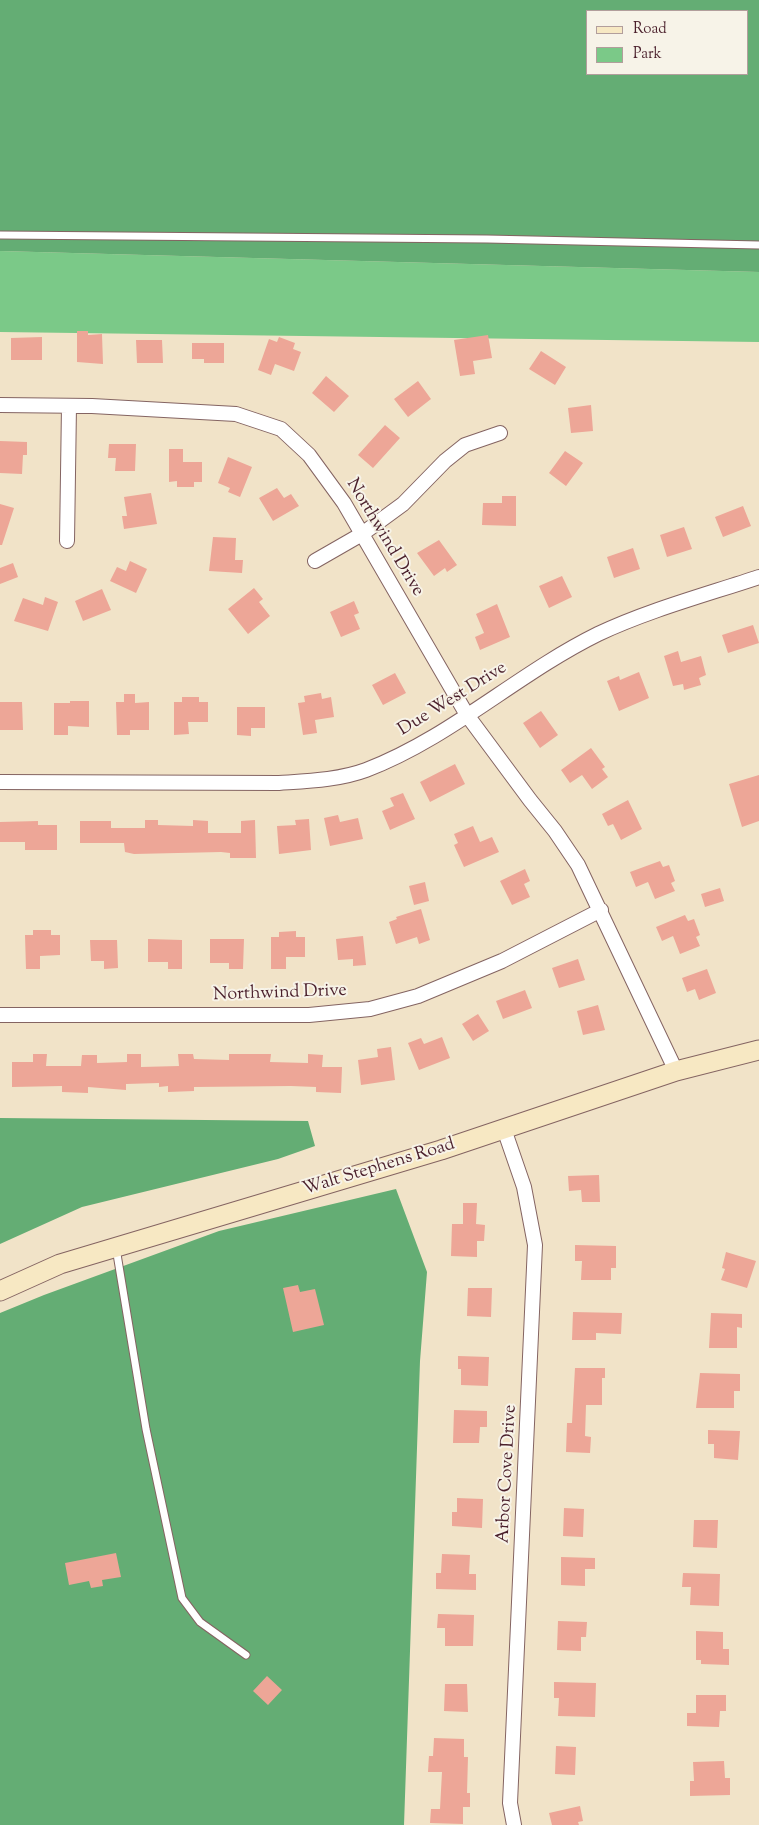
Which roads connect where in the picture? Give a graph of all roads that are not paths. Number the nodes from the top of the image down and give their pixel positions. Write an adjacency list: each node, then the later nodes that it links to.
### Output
1 (0, 235): 2 (lane)
2 (759, 245)
3 (0, 406): 4 (street, Northwind Drive)
4 (69, 406): 6 (street, Northwind Drive); 7 (street)
5 (500, 433): 6 (street)
6 (362, 534): 8 (street); 10 (street, Northwind Drive)
7 (67, 541)
8 (315, 561)
9 (759, 577): 10 (street, Due West Drive)
10 (467, 715): 11 (street, Due West Drive); 12 (street, Northwind Drive)
11 (0, 782)
12 (601, 910): 13 (street, Northwind Drive); 15 (street, Northwind Drive)
13 (0, 1015)
14 (759, 1050): 15 (street, Walt Stephens Road)
15 (676, 1071): 16 (street, Walt Stephens Road)
16 (504, 1128): 17 (street, Walt Stephens Road); 20 (street, Arbor Cove Drive)
17 (116, 1247): 18 (street, Walt Stephens Road); 19 (lane)
18 (0, 1291)
19 (246, 1655)
20 (514, 1825)

